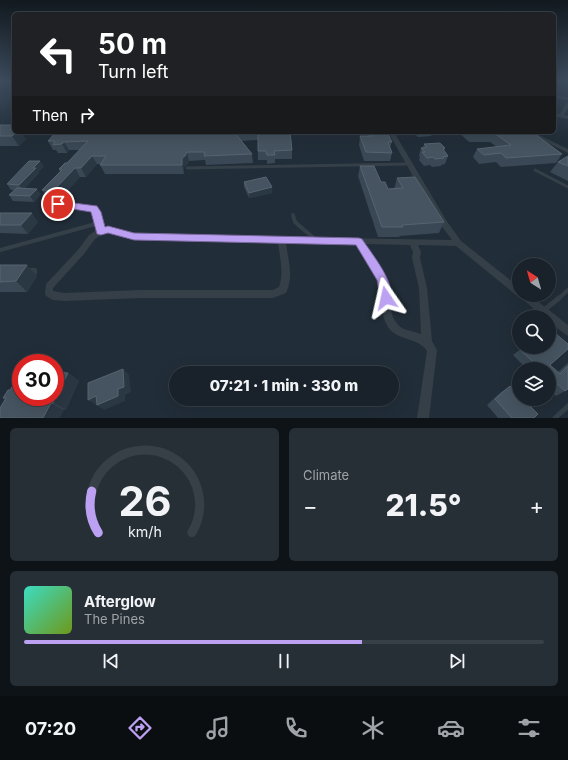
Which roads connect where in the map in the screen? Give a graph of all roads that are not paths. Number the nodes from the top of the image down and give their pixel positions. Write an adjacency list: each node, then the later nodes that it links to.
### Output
1 (568, 104): 3 (street)
2 (556, 115): 3 (street)
3 (561, 116): 4 (street)
4 (568, 118)
5 (392, 134): 8 (street)
6 (533, 134): 7 (street)
7 (568, 150)
8 (410, 164): 9 (lane); 19 (street)
9 (187, 168)
10 (535, 170): 11 (lane)
11 (568, 187)
12 (46, 203): 14 (lane)
13 (293, 215): 16 (lane)
14 (100, 227): 15 (street); 15 (street); 20 (lane)
15 (282, 240): 16 (street)
16 (317, 241): 17 (street)
17 (359, 242): 18 (street); 30 (street)
18 (413, 242): 19 (street); 30 (street)
19 (458, 243): 23 (street)
20 (0, 250)
21 (23, 270): 22 (lane)
22 (35, 274)
23 (512, 286)
24 (568, 290): 27 (lane)
25 (532, 302): 26 (street)
26 (543, 310)
27 (545, 310)
28 (556, 321): 29 (street)
29 (568, 331)
30 (427, 342): 32 (street)
31 (568, 406): 33 (lane)
32 (423, 418)
33 (555, 418)

